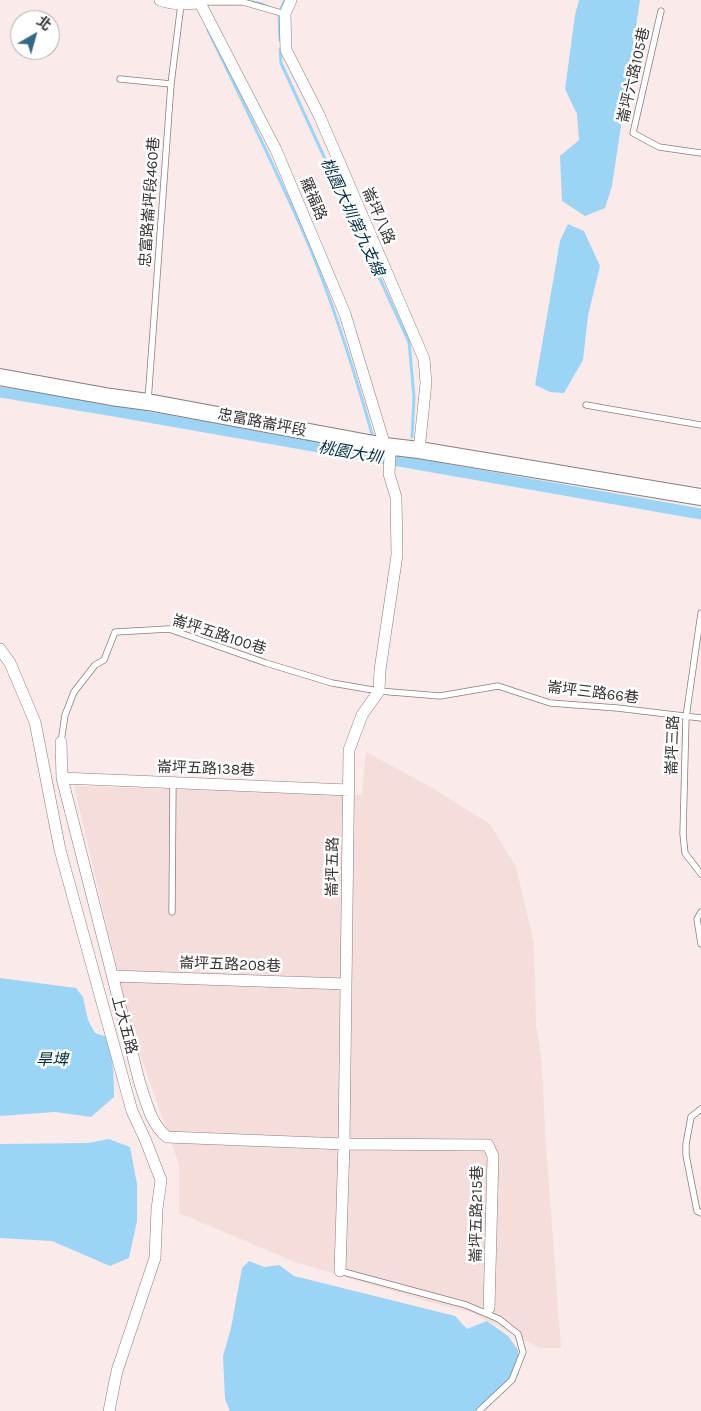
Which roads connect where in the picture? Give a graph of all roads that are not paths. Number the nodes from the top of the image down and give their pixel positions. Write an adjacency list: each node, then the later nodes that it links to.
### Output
1 (160, 0): 4 (street)
2 (291, 0): 6 (street, 崙坪八路)
3 (200, 2): 4 (street); 6 (lane); 15 (street, 羅福路)
4 (181, 4): 8 (lane, 忠富路崙坪段460巷)
5 (661, 11): 9 (lane, 崙坪六路105巷)
6 (285, 14): 14 (street, 崙坪八路)
7 (120, 79): 8 (lane)
8 (171, 84): 11 (lane, 忠富路崙坪段460巷)
9 (701, 153)
10 (0, 378): 11 (street, 忠富路崙坪段)
11 (148, 402): 15 (street, 忠富路崙坪段)
12 (586, 405): 13 (lane)
13 (701, 424)
14 (419, 450): 15 (street, 忠富路崙坪段); 16 (street, 忠富路崙坪段)
15 (388, 451): 19 (street, 羅福路)
16 (701, 497)
17 (701, 613): 20 (lane, 崙坪三路)
18 (0, 649): 34 (street, 上大五路)
19 (379, 692): 20 (lane, 崙坪三路66巷); 22 (lane, 崙坪五路100巷); 25 (street, 崙坪五路)
20 (686, 717): 21 (lane, 崙坪三路66巷); 26 (lane, 崙坪三路)
21 (701, 718)
22 (61, 742): 23 (street)
23 (62, 778): 24 (street, 崙坪五路138巷); 30 (street)
24 (173, 782): 25 (street, 崙坪五路138巷); 27 (lane)
25 (349, 790): 31 (street, 崙坪五路)
26 (701, 874)
27 (172, 912)
28 (701, 912): 29 (lane)
29 (701, 944)
30 (113, 976): 31 (street, 崙坪五路208巷); 33 (street)
31 (346, 984): 35 (street, 崙坪五路)
32 (701, 1109): 36 (lane)
33 (154, 1121): 34 (street); 35 (street)
34 (146, 1139): 39 (street, 上大五路)
35 (344, 1144): 37 (street, 崙坪五路); 38 (street, 崙坪五路215巷)
36 (701, 1213)
37 (340, 1271): 40 (lane)
38 (489, 1308)
39 (108, 1411)
40 (479, 1411)

